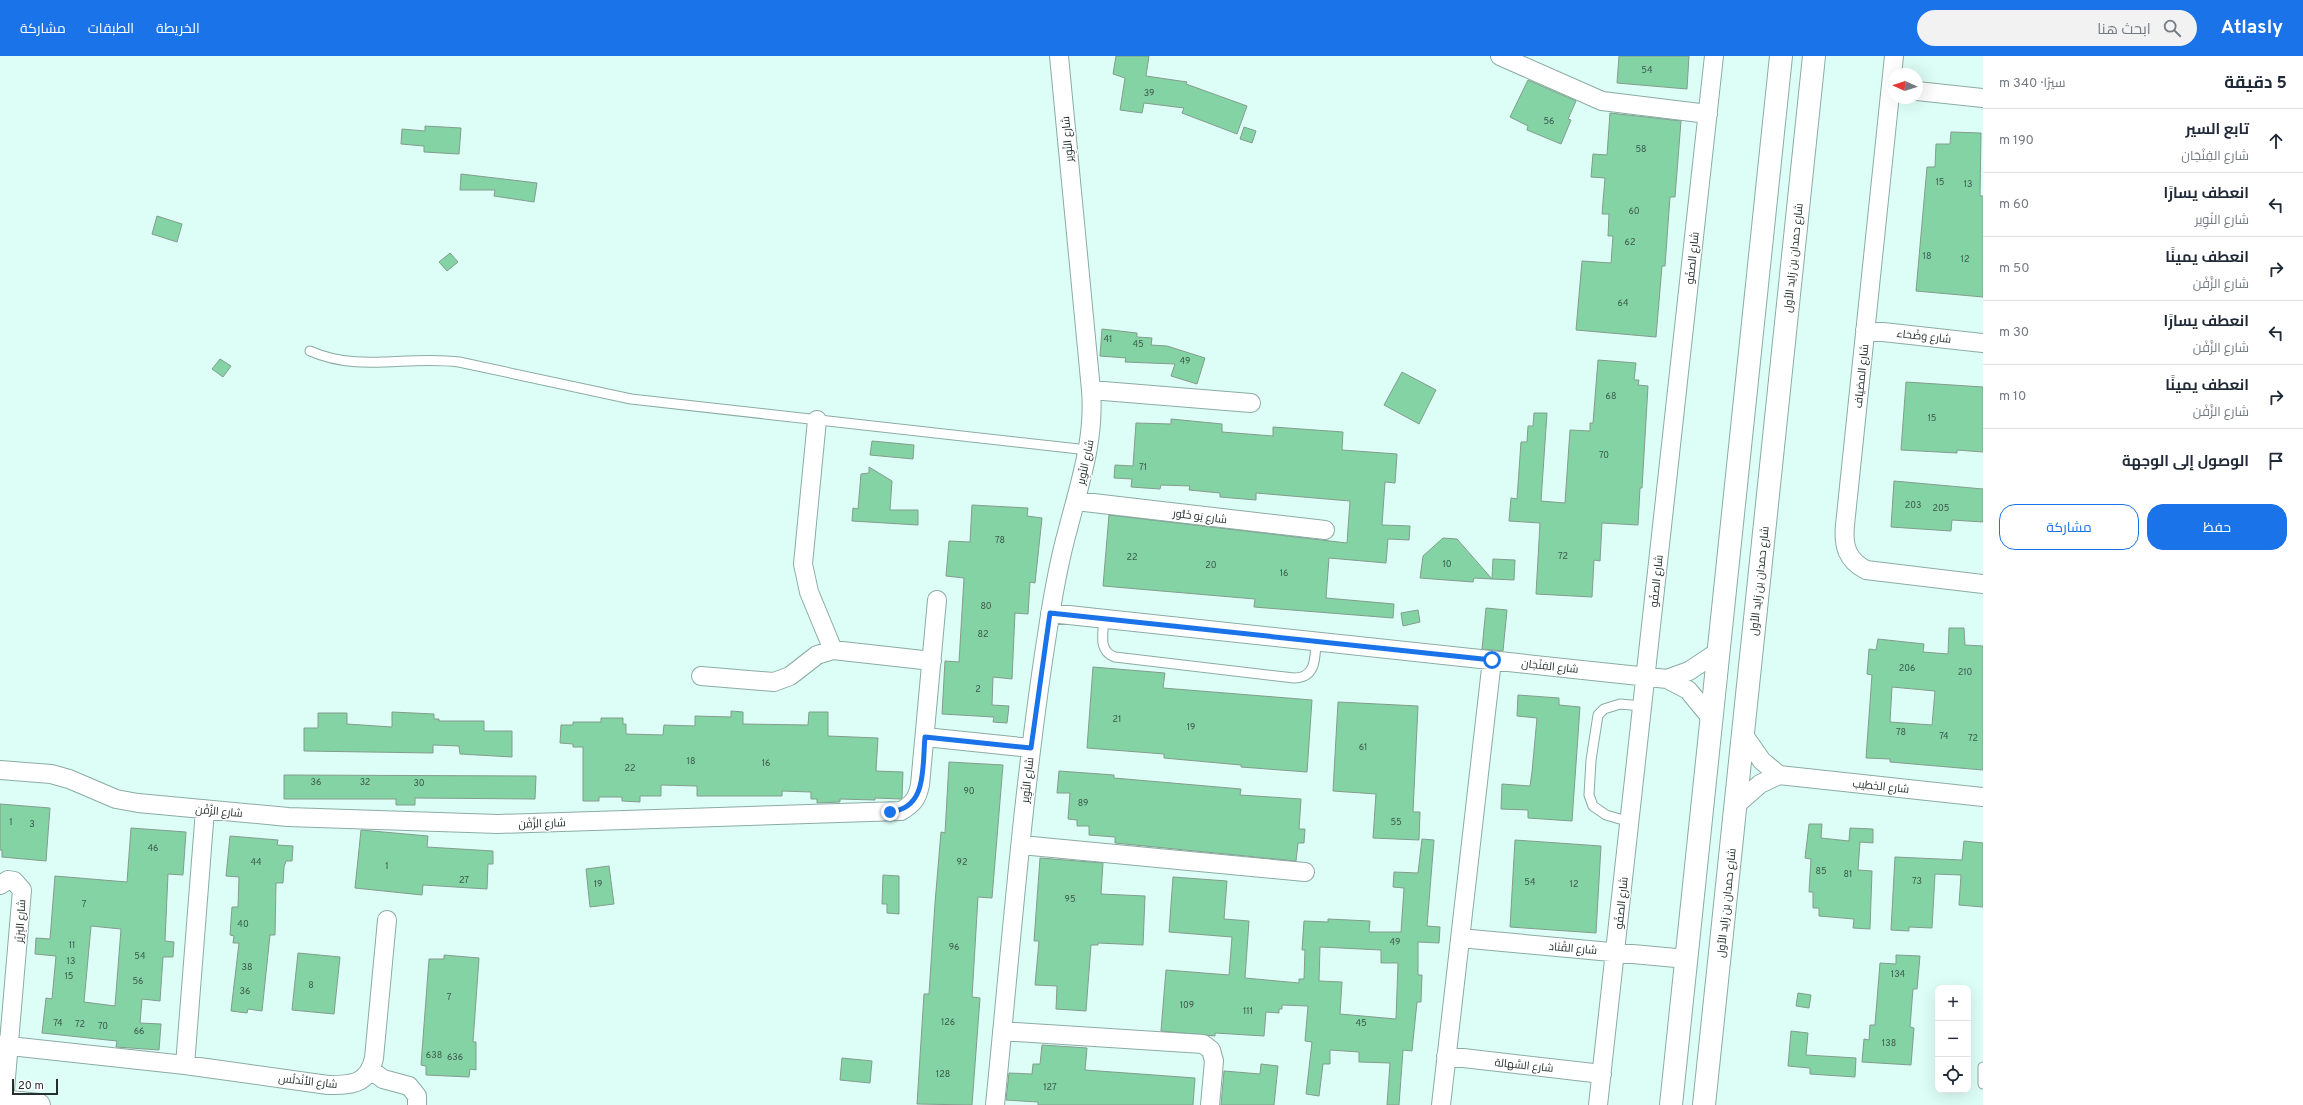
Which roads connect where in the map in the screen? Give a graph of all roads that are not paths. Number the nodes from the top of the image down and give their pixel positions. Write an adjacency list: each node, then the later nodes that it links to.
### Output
1 (1059, 56): 15 (street, شارع النُوِير)
2 (1500, 56): 11 (street)
3 (1714, 56): 11 (street, شارع الصفُو)
4 (1781, 56): 27 (main road)
5 (1814, 56): 35 (main road, شارع حمدان بن زايد الأول)
6 (1894, 56): 7 (street, شارع المضياف)
7 (1893, 68)
8 (1923, 92): 9 (street)
9 (1983, 98)
10 (1890, 104): 12 (street, شارع المضياف)
11 (1708, 114): 31 (street, شارع الصفُو)
12 (1866, 330): 13 (street, شارع وَضْحَاء); 21 (street, شارع المضياف)
13 (1983, 342)
14 (310, 350): 17 (lane)
15 (1090, 390): 16 (street); 18 (street, شارع النُوِير)
16 (1251, 403)
17 (817, 420): 18 (lane); 26 (street)
18 (1088, 450): 19 (street, شارع النُوِير)
19 (1076, 501): 20 (street, شارع يَو خَنُّور); 23 (street, شارع النُوِير)
20 (1325, 530)
21 (1983, 584)
22 (937, 600): 29 (street, شارع الزَّفْن)
23 (1050, 613): 24 (street, شارع الفِنْجَان); 37 (street, شارع النُوِير)
24 (1104, 619): 25 (street, شارع الفِنْجَان); 25 (lane)
25 (1316, 642): 28 (street, شارع الفِنْجَان)
26 (833, 650): 29 (street); 30 (street)
27 (1719, 651): 32 (street, شارع الفِنْجَان); 34 (main road)
28 (1492, 660): 31 (street, شارع الفِنْجَان); 48 (street)
29 (932, 661): 36 (street, شارع الزَّفْن)
30 (701, 676)
31 (1646, 677): 32 (street, شارع الفِنْجَان); 33 (street, شارع الصفُو)
32 (1667, 679): 34 (street, شارع الفِنْجَان)
33 (1642, 706): 43 (street, شارع الصفُو); 43 (lane)
34 (1712, 719): 50 (main road)
35 (1743, 734): 39 (street); 41 (main road, شارع حمدان بن زايد الأول)
36 (925, 737): 37 (street); 42 (street, شارع الزَّفْن)
37 (1031, 748): 44 (street, شارع النُوِير)
38 (0, 770): 42 (street, شارع الزَّفْن)
39 (1779, 775): 40 (street, شارع الخَطِيب); 41 (street)
40 (1983, 797)
41 (1736, 805): 68 (main road, شارع حمدان بن زايد الأول)
42 (204, 810): 55 (street)
43 (1630, 822): 49 (street, شارع الصفُو)
44 (1021, 844): 45 (street); 52 (street, شارع النُوِير)
45 (1305, 872)
46 (0, 884): 51 (street, شارع البِرَيْر)
47 (387, 920): 57 (street)
48 (1460, 938): 49 (street, شارع القْنَاد); 54 (street)
49 (1615, 952): 50 (street, شارع القْنَاد); 58 (street, شارع الصفُو)
50 (1687, 959): 67 (main road)
51 (7, 979): 53 (street, شارع البِرَيْر)
52 (1002, 1031): 63 (street, شارع النُوِير); 64 (street)
53 (4, 1046): 55 (street, شارع الأنْدَلُس); 60 (street, شارع البِرَيْر)
54 (1446, 1056): 58 (street, شارع السَّهالة); 65 (street)
55 (185, 1065): 57 (street, شارع الأنْدَلُس)
56 (1983, 1067): 59 (lane)
57 (371, 1070): 62 (street)
58 (1602, 1074): 66 (street, شارع الصفُو)
59 (1983, 1084)
60 (2, 1101): 61 (main road)
61 (39, 1105)
62 (417, 1105)
63 (995, 1105)
64 (1210, 1105)
65 (1441, 1105)
66 (1598, 1105)
67 (1671, 1105)
68 (1704, 1105)

